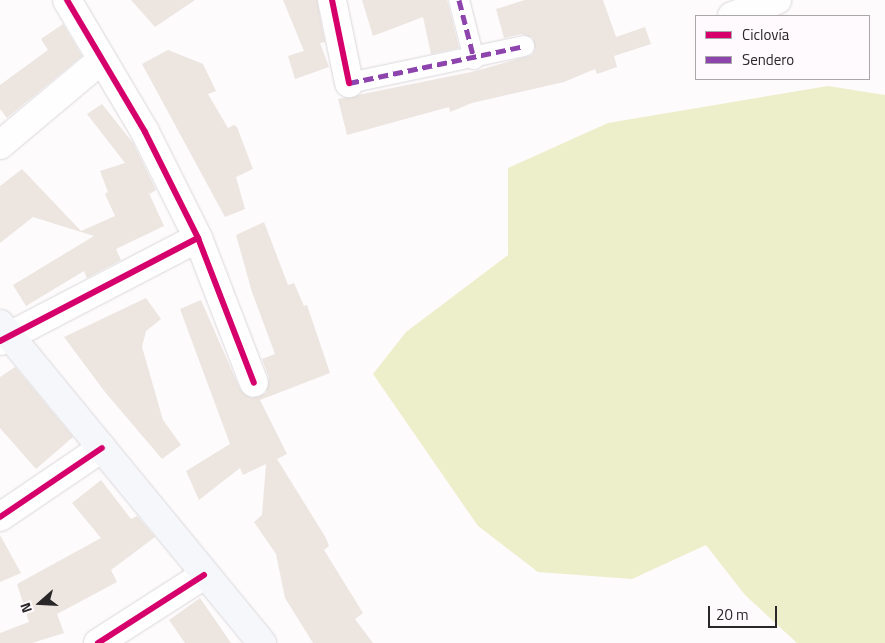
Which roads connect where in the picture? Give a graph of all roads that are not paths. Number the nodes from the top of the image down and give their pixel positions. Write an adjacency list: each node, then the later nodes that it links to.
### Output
1 (67, 0): 8 (street)
2 (332, 0): 9 (street)
3 (460, 0): 7 (street)
4 (777, 0): 5 (street)
5 (735, 15)
6 (524, 46): 7 (street)
7 (474, 59): 9 (street)
8 (100, 61): 10 (street); 11 (street)
9 (349, 82)
10 (0, 145)
11 (198, 238): 12 (street); 13 (street)
12 (3, 334): 14 (main road)
13 (254, 383)
14 (102, 448): 15 (street); 16 (main road)
15 (0, 517)
16 (204, 575): 17 (street); 18 (main road)
17 (98, 643)
18 (262, 643)

